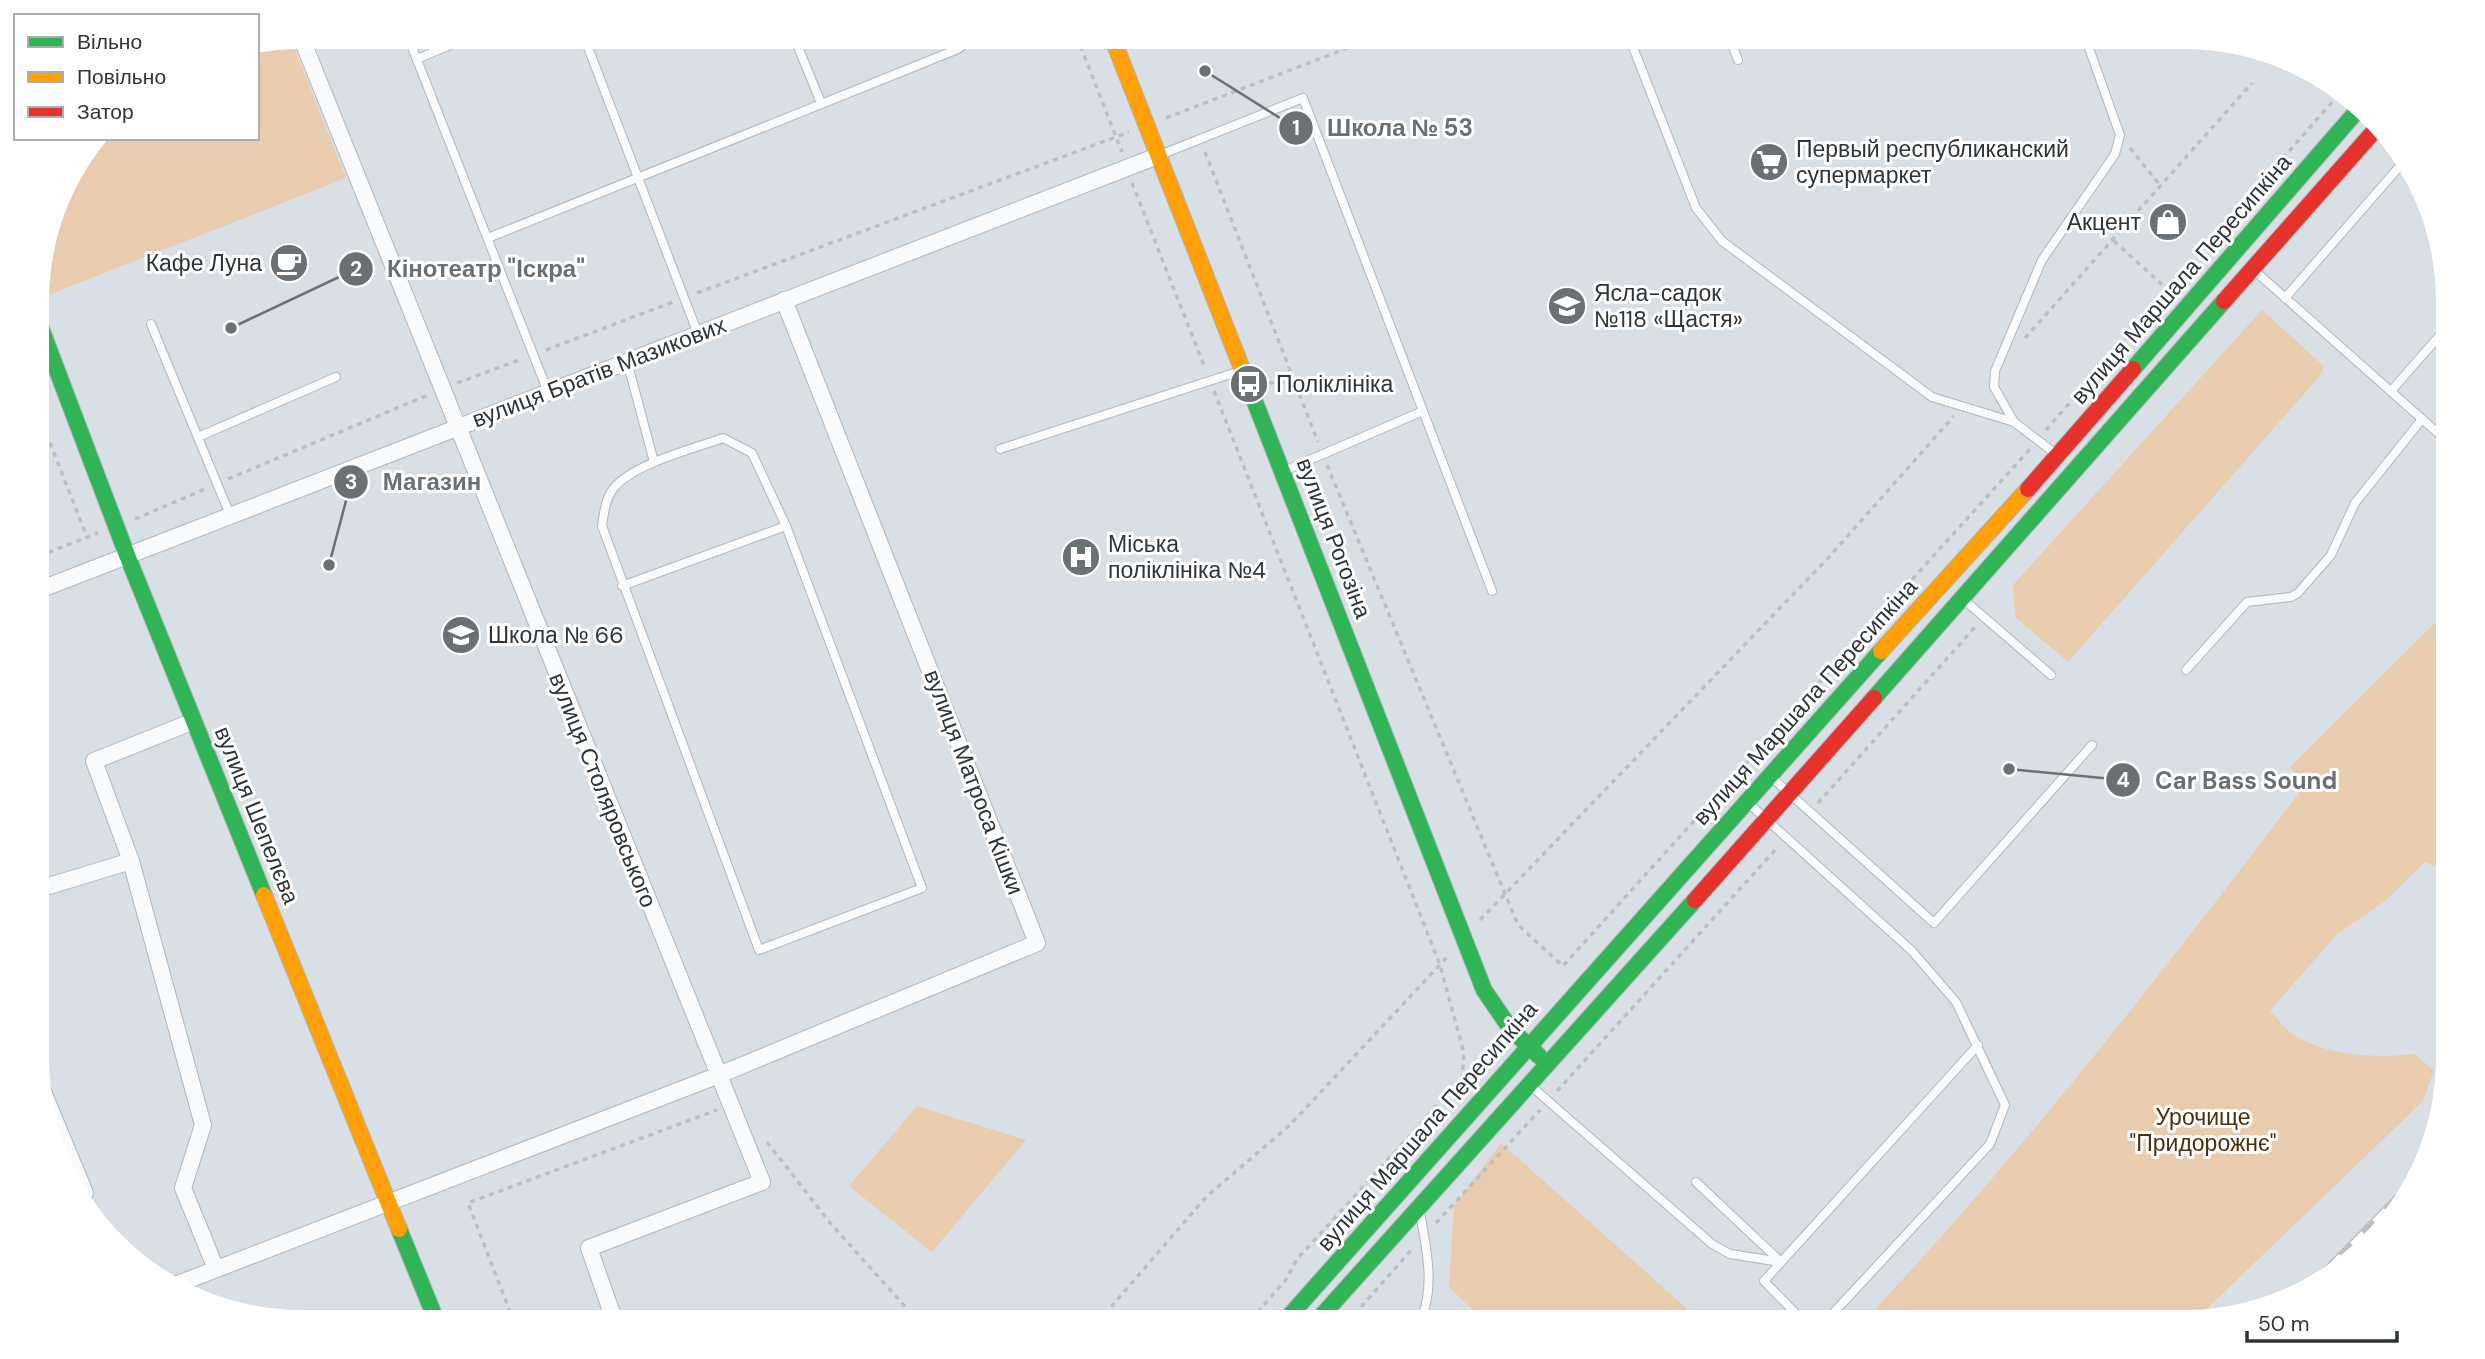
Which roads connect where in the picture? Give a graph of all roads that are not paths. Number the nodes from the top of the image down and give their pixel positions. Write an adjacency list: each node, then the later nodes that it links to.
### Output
1 (306, 49): 36 (street, вулиця Столяровського)
2 (413, 49): 11 (lane)
3 (441, 49): 11 (lane)
4 (589, 49): 18 (lane)
5 (799, 49): 13 (lane)
6 (958, 49): 13 (lane)
7 (1117, 49): 16 (main road, вулиця Рогозіна)
8 (1634, 49): 35 (lane)
9 (1734, 49): 12 (lane)
10 (2089, 49): 35 (lane)
11 (417, 59): 19 (lane)
12 (1738, 60)
13 (821, 103): 18 (lane)
14 (2353, 115): 20 (main road, вулиця Маршала Пересипкіна)
15 (2372, 134): 21 (main road, вулиця Маршала Пересипкіна)
16 (1160, 155): 23 (street, вулиця Братів Мазикових); 29 (main road, вулиця Рогозіна); 33 (lane)
17 (2398, 168): 22 (lane)
18 (638, 176): 19 (lane); 25 (lane)
19 (488, 238): 32 (lane)
20 (2234, 253): 21 (lane); 40 (main road, вулиця Маршала Пересипкіна)
21 (2252, 269): 22 (lane); 49 (main road, вулиця Маршала Пересипкіна)
22 (2285, 298): 31 (lane)
23 (785, 300): 25 (street, вулиця Братів Мазикових); 63 (street, вулиця Матроса Кішки)
24 (151, 324): 38 (lane)
25 (698, 334): 28 (street, вулиця Братів Мазикових)
26 (2436, 340): 31 (lane)
27 (49, 349): 45 (main road, вулиця Шепелєва)
28 (627, 361): 32 (street, вулиця Братів Мазикових); 41 (lane)
29 (1244, 370): 39 (lane); 42 (main road, вулиця Рогозіна)
30 (336, 377): 38 (lane)
31 (2391, 391): 34 (lane)
32 (548, 392): 36 (street, вулиця Братів Мазикових)
33 (1423, 411): 42 (lane); 48 (lane)
34 (2421, 419): 37 (lane); 50 (lane)
35 (2014, 422): 40 (lane)
36 (456, 427): 43 (street, вулиця Братів Мазикових); 63 (street, вулиця Столяровського)
37 (2436, 432)
38 (198, 436): 43 (lane)
39 (1000, 449)
40 (2058, 456): 54 (main road, вулиця Маршала Пересипкіна)
41 (653, 462): 44 (lane); 47 (lane)
42 (1283, 471): 61 (main road, вулиця Рогозіна)
43 (230, 515): 45 (street, вулиця Братів Мазикових)
44 (786, 526): 47 (lane); 47 (lane)
45 (127, 555): 46 (street, вулиця Братів Мазикових); 52 (main road, вулиця Шепелєва)
46 (49, 586)
47 (622, 586)
48 (1492, 591)
49 (1961, 597): 51 (lane); 55 (main road, вулиця Маршала Пересипкіна)
50 (2186, 670)
51 (2050, 676)
52 (194, 721): 58 (street); 68 (main road, вулиця Шепелєва)
53 (2092, 745): 55 (lane)
54 (1769, 775): 55 (lane); 56 (main road, вулиця Маршала Пересипкіна)
55 (1789, 793): 57 (main road, вулиця Маршала Пересипкіна)
56 (1746, 800): 57 (lane); 61 (main road, вулиця Маршала Пересипкіна)
57 (1767, 818): 60 (lane); 62 (main road, вулиця Маршала Пересипкіна)
58 (131, 861): 59 (street); 71 (street)
59 (49, 886)
60 (1978, 1045): 70 (lane); 79 (lane)
61 (1527, 1046): 62 (main road, вулиця Рогозіна); 75 (main road, вулиця Маршала Пересипкіна)
62 (1549, 1065): 64 (main road, вулиця Маршала Пересипкіна)
63 (719, 1075): 68 (street); 74 (street, вулиця Столяровського)
64 (1528, 1084): 69 (main road, вулиця Маршала Пересипкіна); 70 (lane)
65 (61, 1135): 66 (street)
66 (75, 1169)
67 (1696, 1182): 70 (lane)
68 (389, 1202): 71 (street); 73 (main road, вулиця Шепелєва)
69 (1419, 1205): 76 (main road, вулиця Маршала Пересипкіна); 77 (lane)
70 (1781, 1262): 78 (lane)
71 (216, 1269): 72 (street)
72 (185, 1281)
73 (432, 1310)
74 (611, 1310)
75 (1295, 1310)
76 (1327, 1310)
77 (1425, 1310)
78 (1792, 1310)
79 (1836, 1310)

